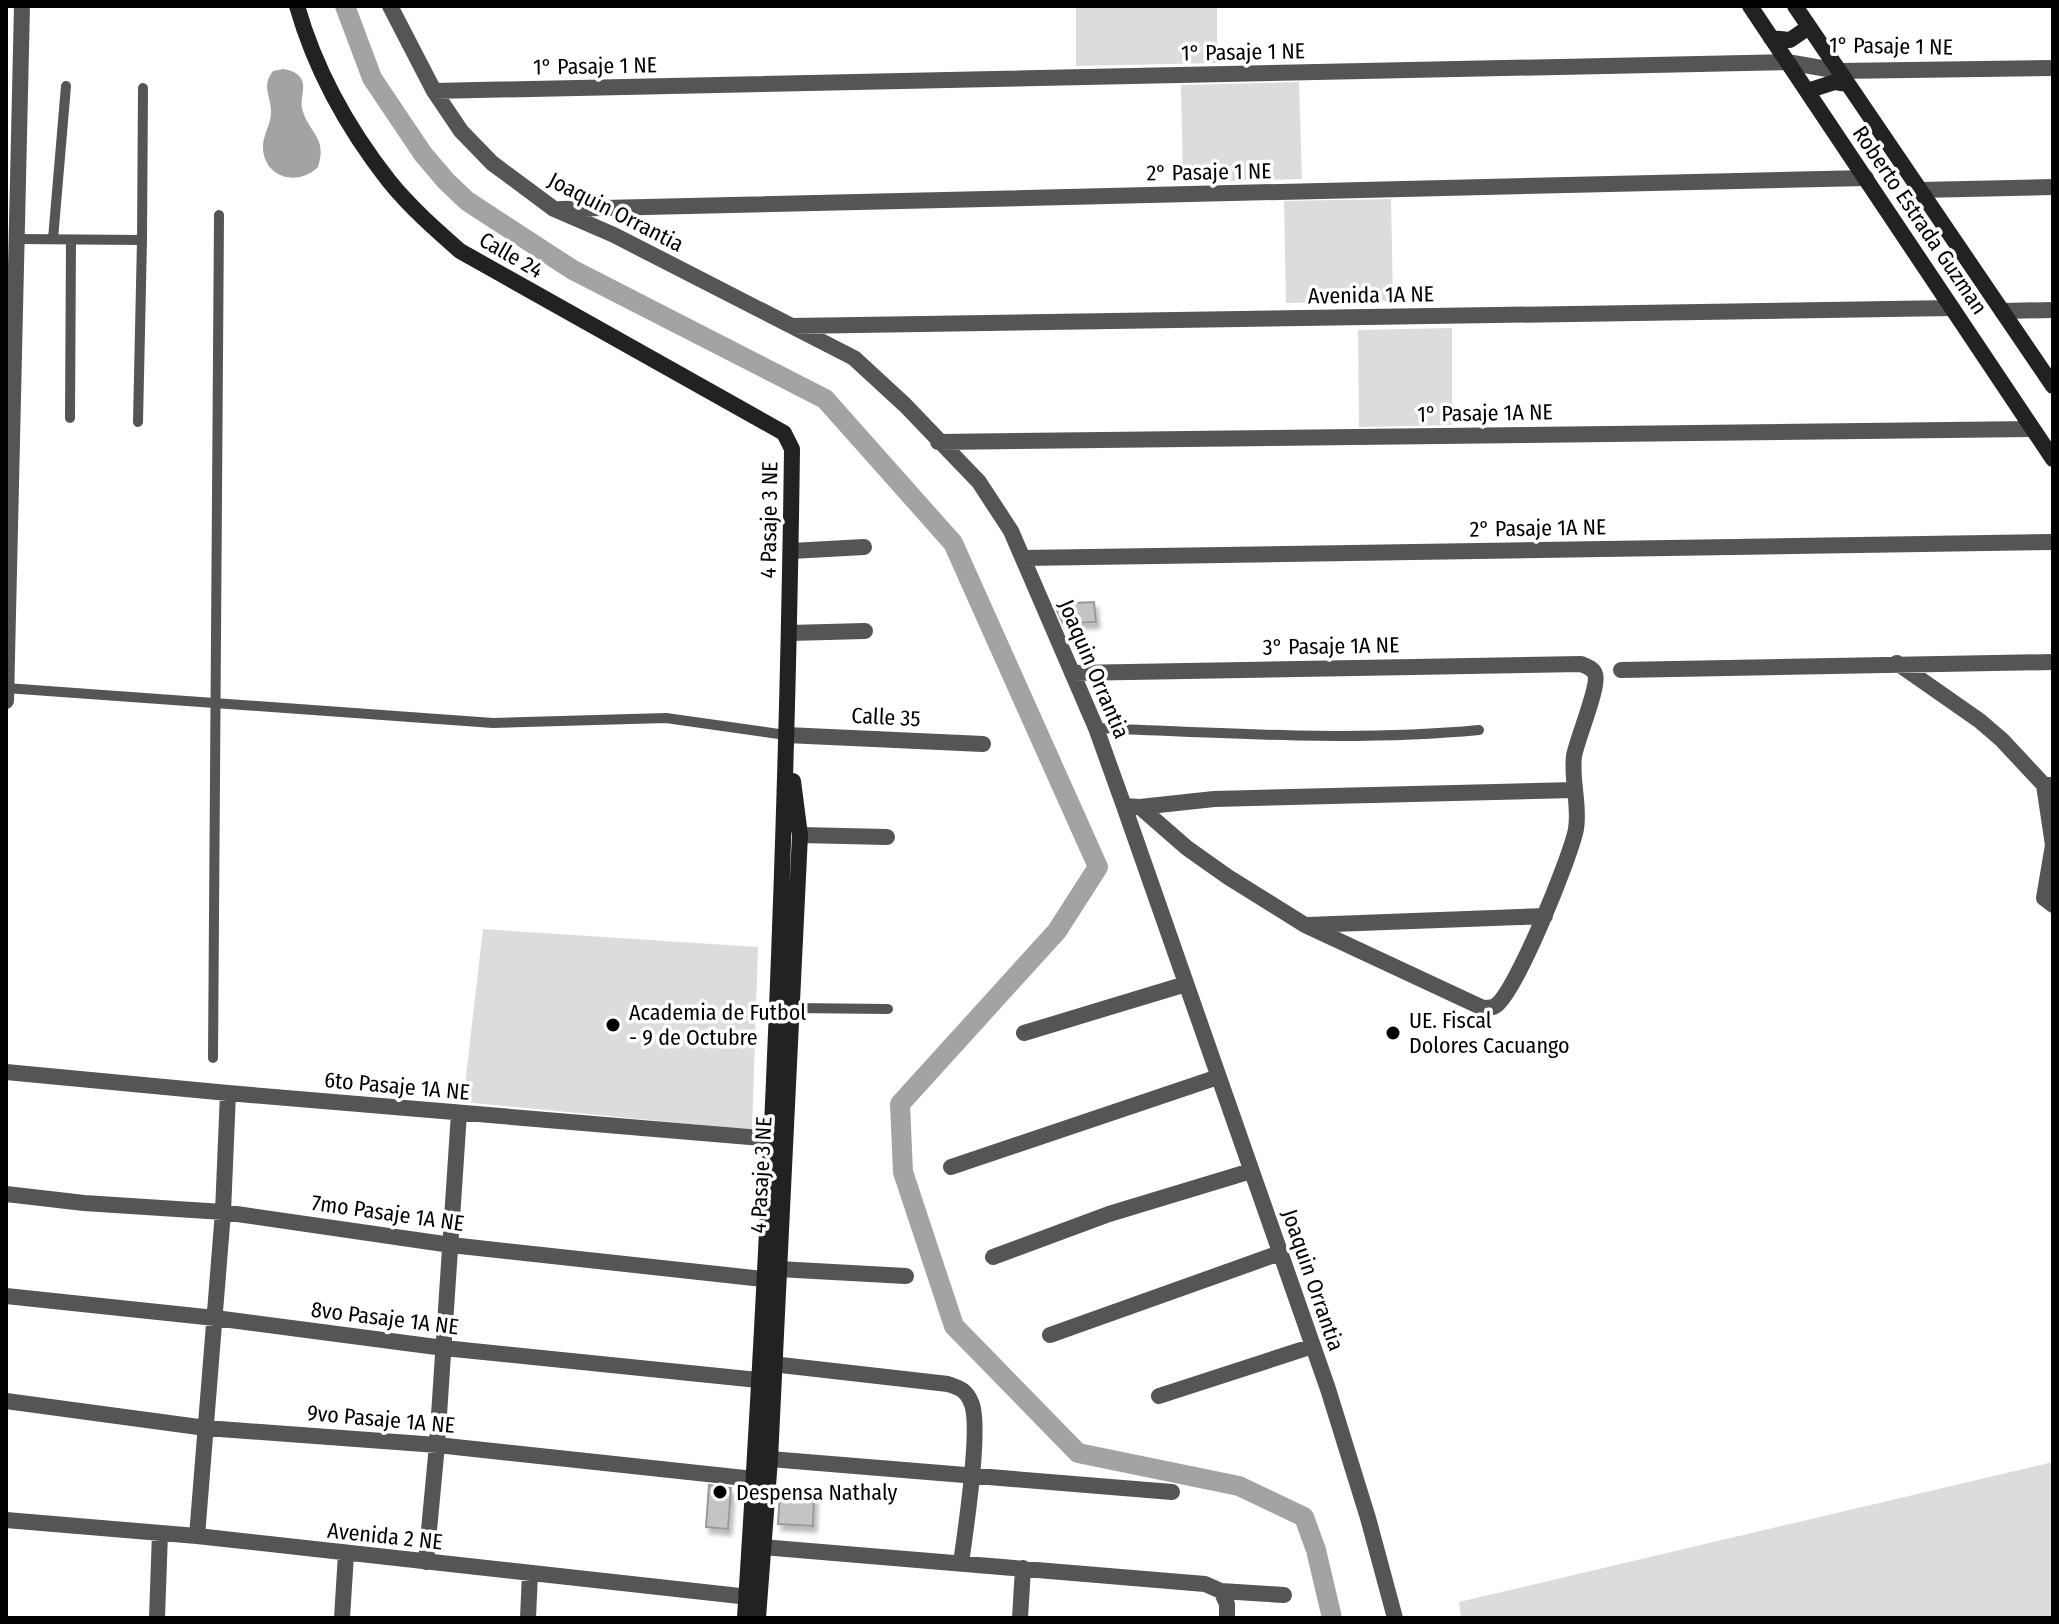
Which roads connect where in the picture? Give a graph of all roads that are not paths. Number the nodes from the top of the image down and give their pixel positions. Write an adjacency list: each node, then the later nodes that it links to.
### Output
1 (22, 6): 20 (street)
2 (297, 6): 33 (street, Calle 24)
3 (390, 6): 13 (street, Joaquin Orrantia)
4 (1750, 6): 7 (street, Roberto Estrada Guzman)
5 (1795, 6): 6 (street, Roberto Estrada Guzman)
6 (1809, 27): 7 (street); 10 (street, Roberto Estrada Guzman)
7 (1771, 38): 8 (street, Roberto Estrada Guzman)
8 (1787, 62): 10 (street, 1° Pasaje 1 NE); 13 (street, 1° Pasaje 1 NE); 14 (street, Roberto Estrada Guzman)
9 (2053, 68): 10 (street, 1° Pasaje 1 NE)
10 (1844, 78): 14 (street); 17 (street, Roberto Estrada Guzman)
11 (66, 86): 21 (lane)
12 (143, 88): 23 (lane)
13 (434, 91): 18 (street, Joaquin Orrantia)
14 (1807, 91): 15 (street, Roberto Estrada Guzman)
15 (1866, 178): 18 (street, 2° Pasaje 1 NE); 24 (street, Roberto Estrada Guzman)
16 (2053, 187): 17 (street)
17 (1920, 190): 26 (street, Roberto Estrada Guzman)
18 (554, 209): 27 (street, Joaquin Orrantia)
19 (219, 215): 48 (lane)
20 (16, 239): 21 (lane); 43 (street)
21 (53, 239): 22 (lane)
22 (71, 240): 23 (lane); 29 (lane)
23 (142, 240): 30 (lane)
24 (1952, 308): 27 (street, Avenida 1A NE); 31 (street, Roberto Estrada Guzman)
25 (2053, 310): 26 (street)
26 (2002, 311): 28 (street, Roberto Estrada Guzman)
27 (791, 326): 32 (street, Joaquin Orrantia)
28 (2053, 386)
29 (70, 418)
30 (138, 422)
31 (2032, 429): 32 (street, 1° Pasaje 1A NE); 34 (street, Roberto Estrada Guzman)
32 (938, 442): 38 (street, Joaquin Orrantia)
33 (792, 449): 37 (street, 4 Pasaje 3 NE)
34 (2053, 459)
35 (2053, 542): 38 (street, 2° Pasaje 1A NE)
36 (864, 547): 37 (street)
37 (791, 551): 40 (street, 4 Pasaje 3 NE)
38 (1023, 558): 45 (street, Joaquin Orrantia)
39 (865, 631): 40 (street)
40 (789, 633): 51 (street, 4 Pasaje 3 NE)
41 (2053, 662): 42 (street)
42 (1897, 663): 44 (street); 53 (street)
43 (6, 669): 46 (street)
44 (1621, 670)
45 (1072, 673): 49 (street, Joaquin Orrantia); 54 (street, 3° Pasaje 1A NE)
46 (6, 688): 47 (street); 48 (lane)
47 (6, 701)
48 (214, 703): 51 (lane); 65 (lane)
49 (1096, 728): 50 (lane); 55 (street, Joaquin Orrantia)
50 (1479, 730)
51 (786, 735): 52 (street, Calle 35); 56 (street, 4 Pasaje 3 NE); 70 (street, 4 Pasaje 3 NE)
52 (983, 744)
53 (2049, 785): 58 (street)
54 (1574, 790): 55 (street); 59 (street)
55 (1132, 806): 60 (street); 61 (street, Joaquin Orrantia)
56 (800, 835): 57 (street); 62 (street, 4 Pasaje 3 NE)
57 (887, 837)
58 (2053, 905)
59 (1545, 916): 60 (street); 60 (street)
60 (1305, 925)
61 (1186, 984): 64 (street); 67 (street, Joaquin Orrantia)
62 (792, 1008): 63 (lane); 70 (street, 4 Pasaje 3 NE)
63 (888, 1009)
64 (1024, 1033)
65 (213, 1058)
66 (6, 1072): 68 (street, 6to Pasaje 1A NE)
67 (1218, 1077): 71 (street); 72 (street, Joaquin Orrantia)
68 (228, 1093): 69 (street, 6to Pasaje 1A NE); 74 (street)
69 (459, 1113): 70 (street, 6to Pasaje 1A NE); 75 (street)
70 (778, 1139): 78 (street, 4 Pasaje 3 NE); 80 (street, 4 Pasaje 3 NE)
71 (951, 1167)
72 (1251, 1171): 76 (street, Joaquin Orrantia); 77 (street)
73 (6, 1194): 74 (street, 7mo Pasaje 1A NE)
74 (223, 1212): 75 (street, 7mo Pasaje 1A NE); 82 (street)
75 (451, 1245): 80 (street, 7mo Pasaje 1A NE); 85 (street)
76 (1280, 1253): 83 (street); 84 (street, Joaquin Orrantia)
77 (993, 1257)
78 (778, 1269): 79 (street); 86 (street, 4 Pasaje 3 NE)
79 (906, 1276)
80 (763, 1279): 87 (street, 4 Pasaje 3 NE)
81 (6, 1296): 82 (street, 8vo Pasaje 1A NE)
82 (215, 1318): 85 (street, 8vo Pasaje 1A NE); 90 (street)
83 (1050, 1335)
84 (1313, 1346): 88 (street); 115 (street, Joaquin Orrantia)
85 (444, 1348): 87 (street, 8vo Pasaje 1A NE); 91 (street)
86 (772, 1364): 92 (street, 4 Pasaje 3 NE); 93 (street)
87 (758, 1380): 94 (street, 4 Pasaje 3 NE)
88 (1159, 1396)
89 (6, 1401): 90 (street, 9vo Pasaje 1A NE)
90 (206, 1428): 91 (street, 9vo Pasaje 1A NE); 98 (street)
91 (437, 1445): 94 (street, 9vo Pasaje 1A NE); 101 (street)
92 (770, 1459): 93 (street); 99 (street, 4 Pasaje 3 NE)
93 (972, 1474): 95 (street); 102 (street)
94 (754, 1479): 99 (street, 4 Pasaje 3 NE)
95 (1172, 1492)
96 (6, 1520): 97 (street, Avenida 2 NE)
97 (160, 1533): 98 (street, Avenida 2 NE); 108 (street)
98 (197, 1536): 100 (street, Avenida 2 NE)
99 (756, 1546): 102 (street); 107 (street, 4 Pasaje 3 NE)
100 (346, 1554): 101 (street, Avenida 2 NE); 109 (street)
101 (426, 1562): 104 (street, Avenida 2 NE)
102 (961, 1563): 103 (street)
103 (1023, 1568): 105 (street); 113 (street)
104 (530, 1573): 107 (street, Avenida 2 NE); 110 (street)
105 (1221, 1591): 106 (street); 114 (street)
106 (1284, 1595)
107 (753, 1597): 111 (street, 4 Pasaje 3 NE); 112 (street, 4 Pasaje 3 NE)
108 (157, 1618)
109 (342, 1618)
110 (528, 1618)
111 (745, 1618)
112 (758, 1618)
113 (1020, 1618)
114 (1227, 1618)
115 (1395, 1618)

